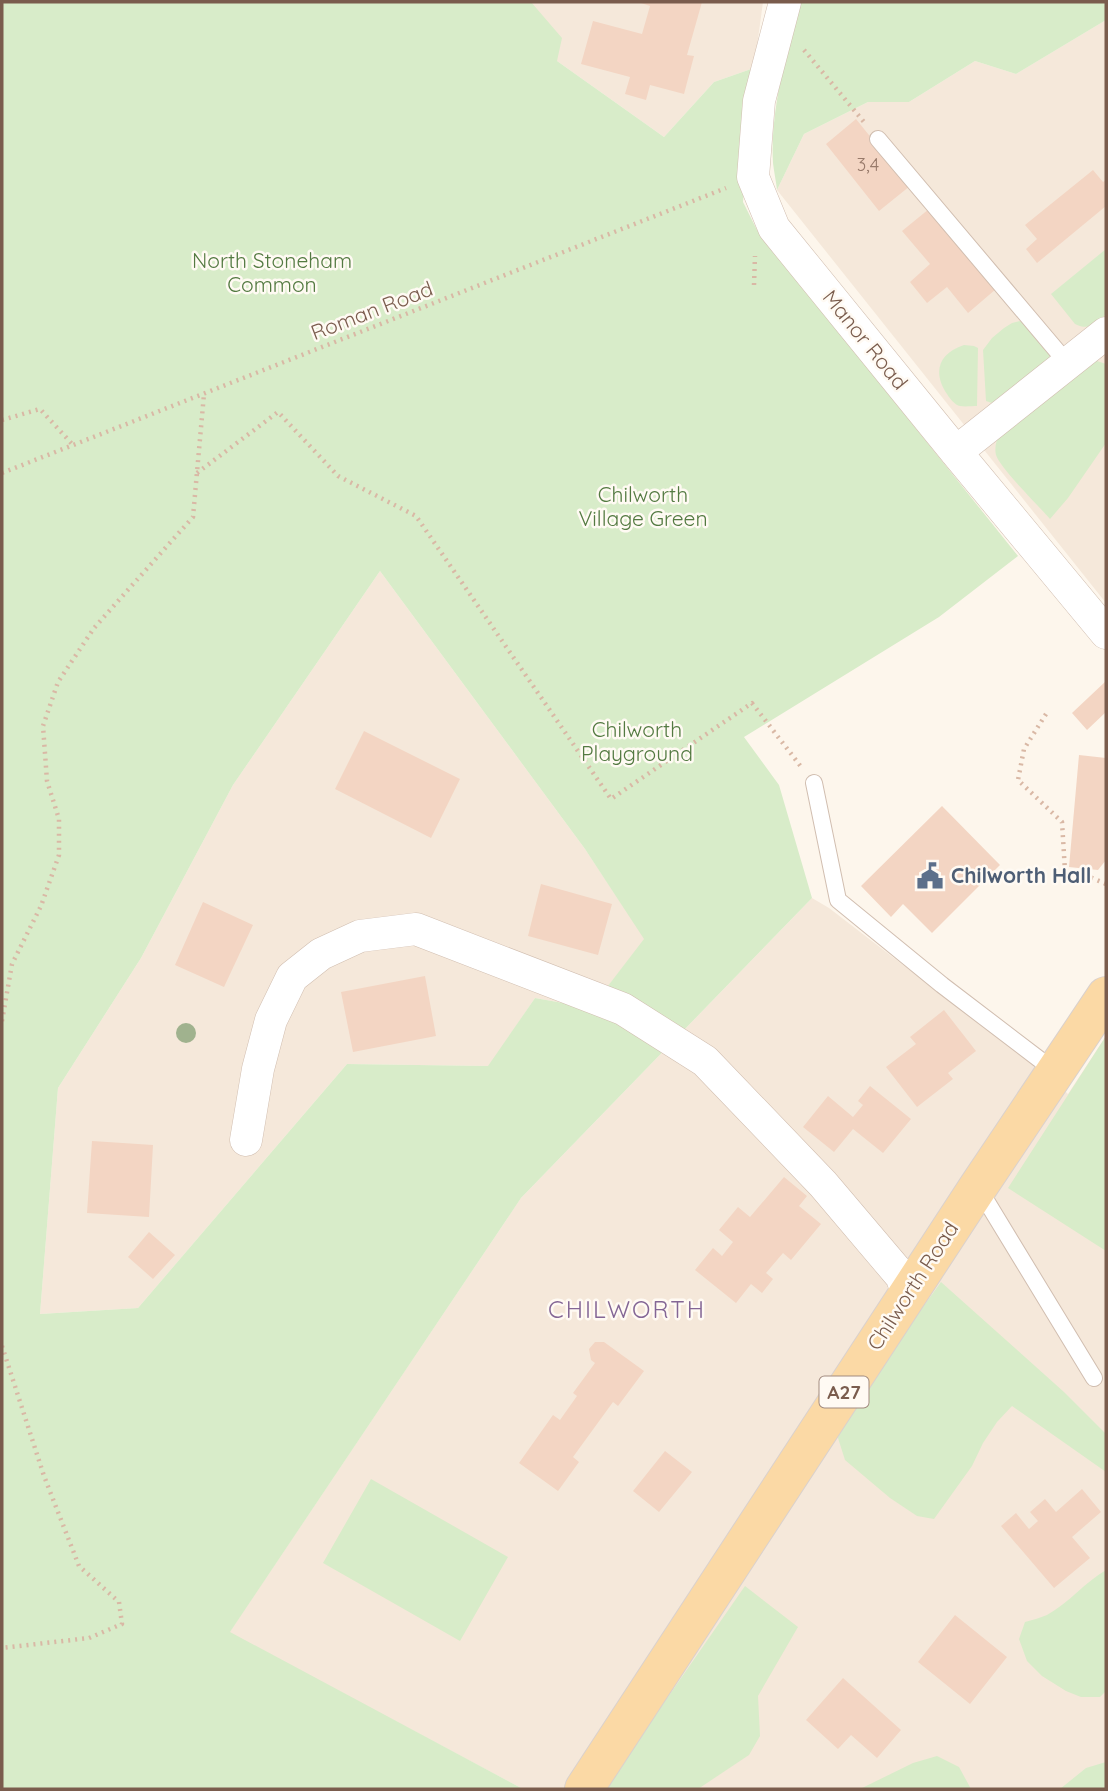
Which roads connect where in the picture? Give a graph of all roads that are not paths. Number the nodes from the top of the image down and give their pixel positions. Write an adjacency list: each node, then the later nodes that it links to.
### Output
1 (783, 12): 5 (street, Manor Road)
2 (878, 138): 4 (lane)
3 (1106, 333): 4 (street)
4 (1068, 364): 5 (street)
5 (956, 452): 6 (street, Manor Road)
6 (1106, 633)
7 (814, 783): 9 (lane)
8 (1106, 996): 9 (main road, Chilworth Road / A27)
9 (1056, 1072): 11 (main road, Chilworth Road / A27)
10 (246, 1140): 12 (street)
11 (978, 1187): 12 (main road, Chilworth Road / A27); 13 (lane)
12 (908, 1293): 14 (main road, Chilworth Road / A27)
13 (1094, 1378)
14 (584, 1789)

